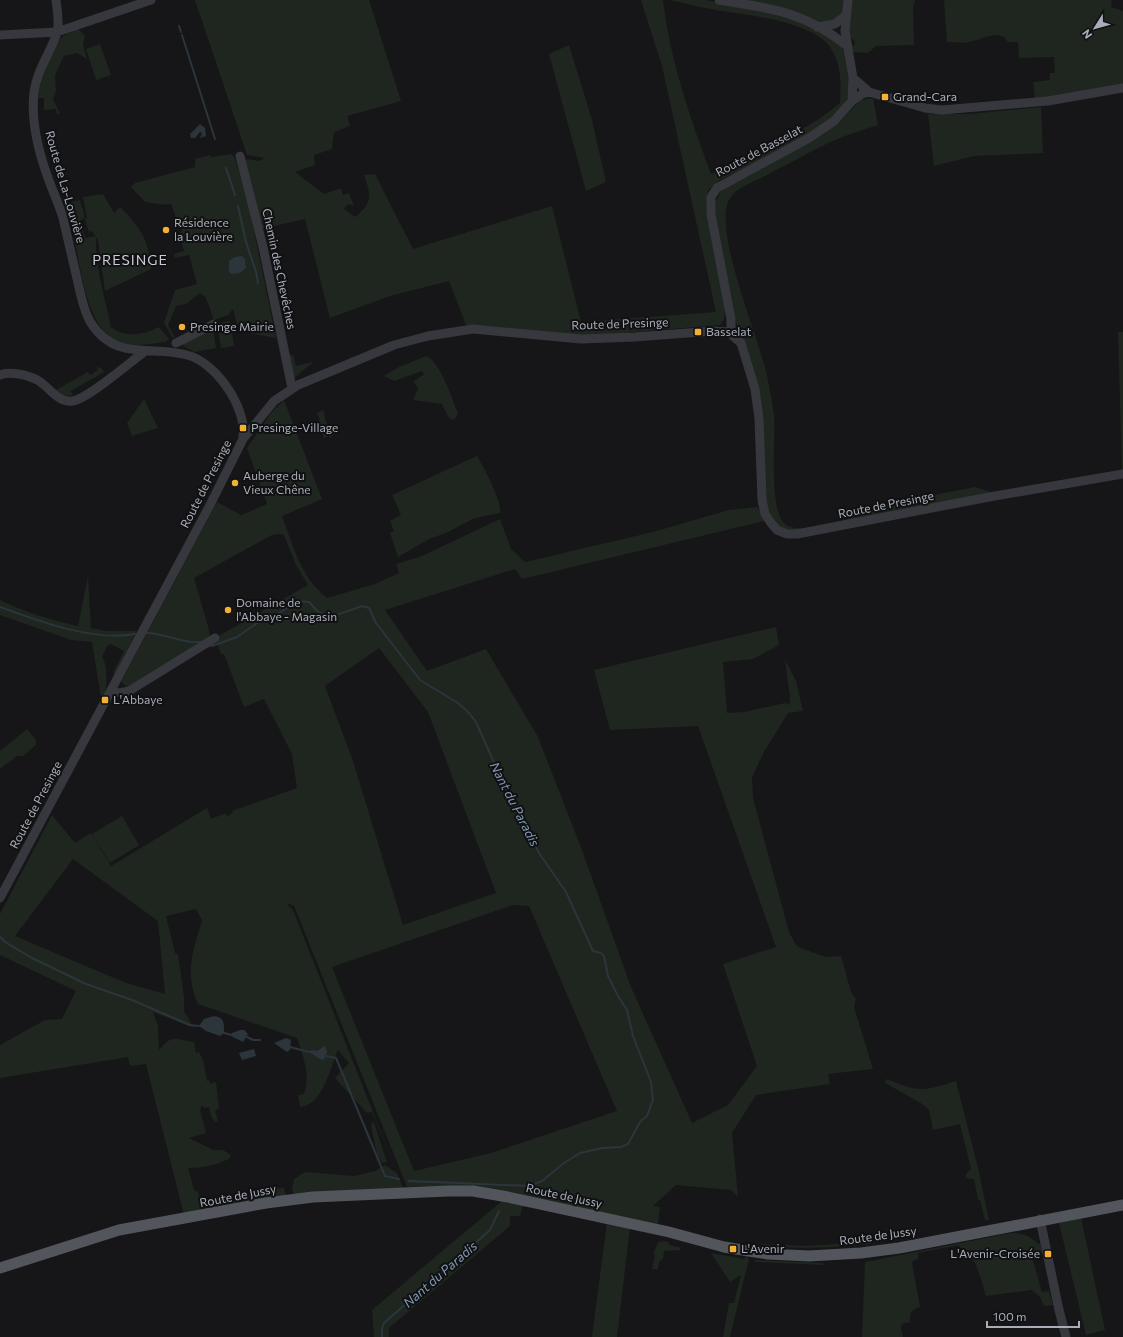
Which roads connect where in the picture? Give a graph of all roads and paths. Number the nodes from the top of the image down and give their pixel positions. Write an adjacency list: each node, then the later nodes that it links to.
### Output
1 (56, 0): 7 (street, Route de La-Louvière)
2 (151, 0): 7 (street)
3 (719, 0): 6 (street)
4 (848, 0): 5 (street)
5 (845, 16): 6 (street); 9 (street)
6 (817, 27): 9 (street)
7 (57, 32): 8 (street); 18 (street, Route de La-Louvière)
8 (0, 35)
9 (846, 46): 10 (street)
10 (853, 78): 12 (street); 13 (street)
11 (1123, 88): 12 (street)
12 (869, 92): 13 (street, Route de Basselat)
13 (852, 101): 16 (street, Route de Basselat)
14 (240, 156): 22 (street, Chemin des Chevêches)
15 (214, 324): 17 (street)
16 (731, 333): 22 (street, Route de Presinge); 24 (street, Route de Presinge)
17 (176, 342): 19 (street); 20 (street)
18 (144, 352): 19 (street, Route de La-Louvière); 21 (street)
19 (160, 352): 20 (street, Route de La-Louvière)
20 (190, 355): 23 (street)
21 (0, 375)
22 (292, 388): 23 (street, Route de Presinge)
23 (243, 438): 26 (street, Route de Presinge)
24 (1123, 474)
25 (210, 642): 26 (street)
26 (112, 690): 27 (street, Route de Presinge)
27 (0, 898)
28 (1123, 1204): 29 (main road, Route de Jussy)
29 (1040, 1219): 30 (main road, Route de Jussy); 31 (street)
30 (0, 1268)
31 (1066, 1337)

